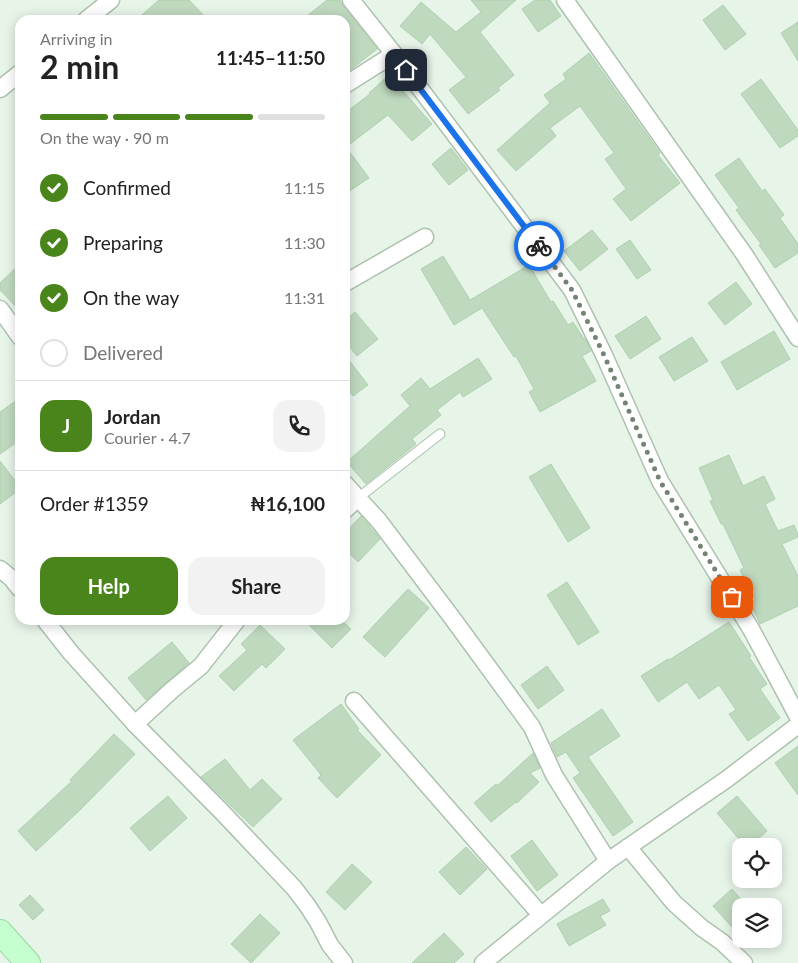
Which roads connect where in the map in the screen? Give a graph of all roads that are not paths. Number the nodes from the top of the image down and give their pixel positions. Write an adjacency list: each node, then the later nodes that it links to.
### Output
1 (111, 0): 4 (street)
2 (351, 0): 5 (street)
3 (565, 0): 13 (street)
4 (92, 15)
5 (394, 54): 7 (street); 21 (street)
6 (15, 77): 8 (street)
7 (350, 82)
8 (0, 89)
9 (425, 237): 10 (street)
10 (350, 280)
11 (0, 309): 12 (street)
12 (15, 330)
13 (798, 338)
14 (440, 434): 16 (lane)
15 (350, 489): 16 (street)
16 (358, 498): 17 (street); 25 (street)
17 (350, 505)
18 (49, 625): 22 (street)
19 (234, 625): 22 (street)
20 (354, 701): 26 (street)
21 (798, 717)
22 (135, 724): 30 (street)
23 (798, 725): 24 (street)
24 (628, 847): 25 (street); 31 (street)
25 (608, 860): 26 (street)
26 (541, 915): 28 (street)
27 (0, 932): 29 (main road)
28 (490, 961)
29 (28, 963)
30 (344, 963)
31 (744, 963)

